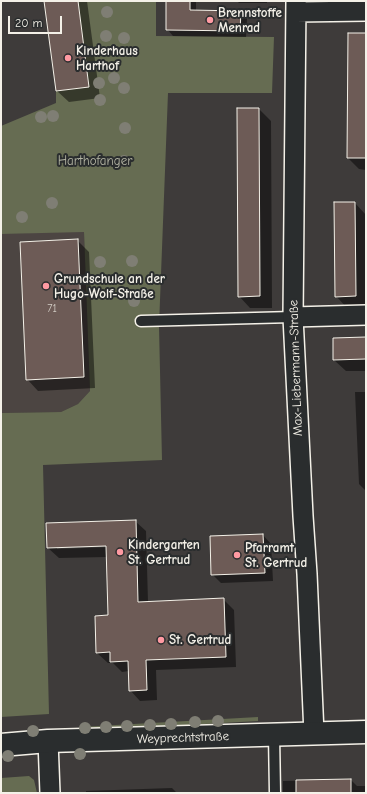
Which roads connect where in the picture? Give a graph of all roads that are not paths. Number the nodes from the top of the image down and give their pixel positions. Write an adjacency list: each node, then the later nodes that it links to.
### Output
1 (296, 6): 2 (street); 4 (street, Max-Liebermann-Straße)
2 (366, 11)
3 (366, 315): 4 (street)
4 (293, 317): 5 (lane); 7 (street, Max-Liebermann-Straße)
5 (141, 321)
6 (366, 732): 7 (street, Weyprechtstraße)
7 (314, 734): 8 (street, Weyprechtstraße)
8 (274, 735): 9 (street, Weyprechtstraße); 12 (lane)
9 (48, 741): 10 (street, Weyprechtstraße); 11 (street)
10 (1, 745)
11 (50, 793)
12 (275, 793)

